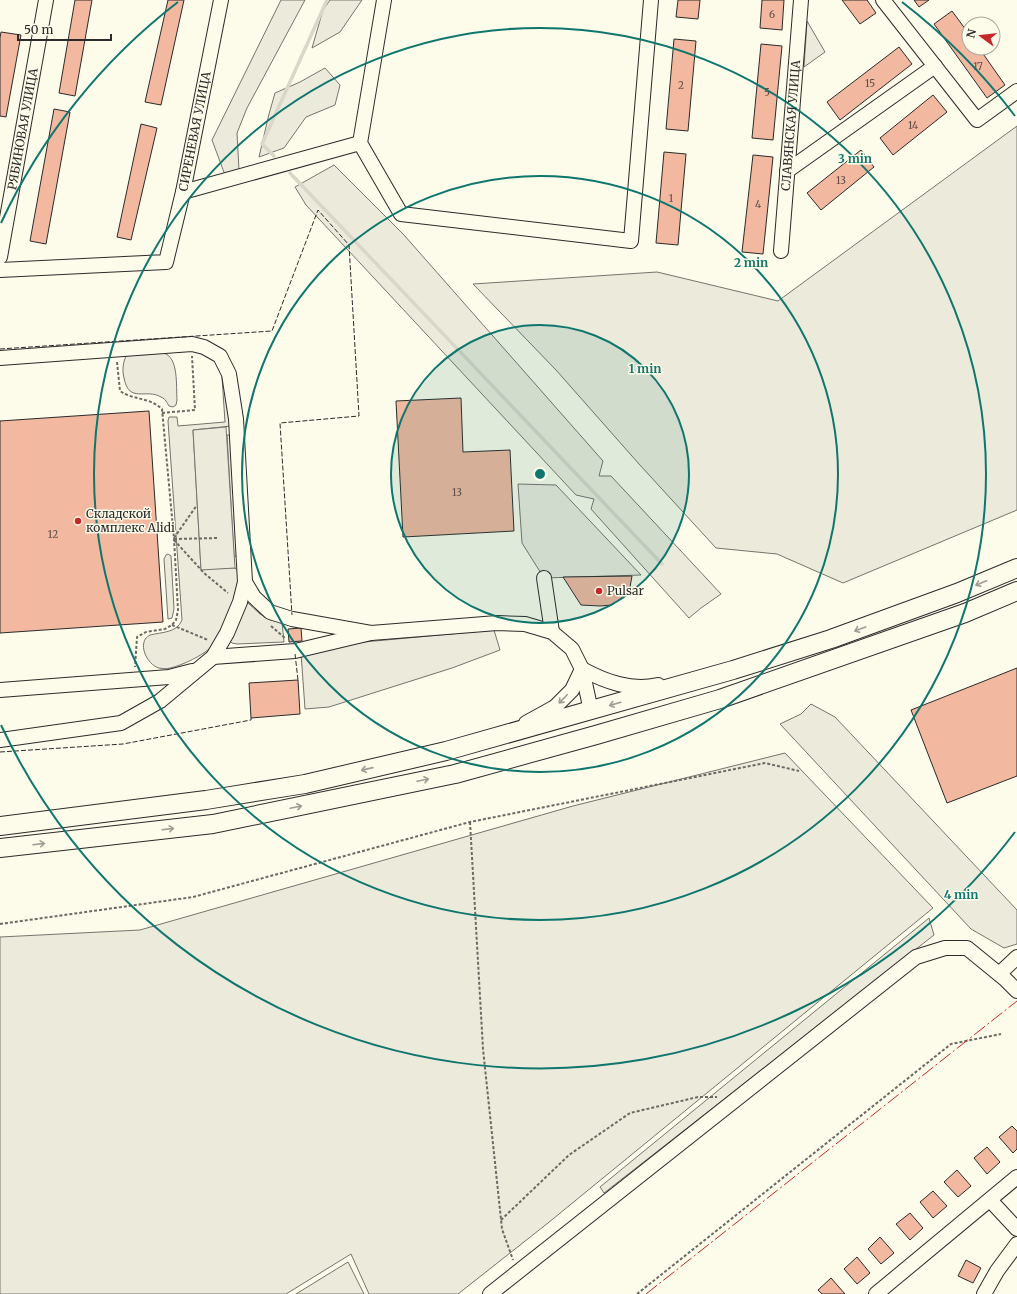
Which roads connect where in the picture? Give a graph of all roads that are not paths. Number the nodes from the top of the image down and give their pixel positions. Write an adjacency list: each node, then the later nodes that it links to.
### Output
1 (46, 0): 13 (street, РЯБИНОВАЯ УЛИЦА)
2 (221, 0): 11 (street, СИРЕНЕВАЯ УЛИЦА)
3 (384, 0): 9 (street)
4 (651, 0): 9 (street)
5 (801, 0): 10 (street, СЛАВЯНСКАЯ УЛИЦА)
6 (883, 0): 7 (street)
7 (934, 66): 8 (street); 10 (street)
8 (1017, 91)
9 (360, 143): 11 (street)
10 (788, 171): 12 (street, СЛАВЯНСКАЯ УЛИЦА)
11 (183, 192): 14 (street, СИРЕНЕВАЯ УЛИЦА)
12 (781, 251)
13 (0, 257)
14 (0, 270)
15 (0, 358): 18 (street)
16 (1017, 568): 25 (main road, one-way to 25)
17 (544, 578): 20 (street)
18 (245, 582): 21 (street); 22 (street)
19 (1017, 591): 28 (main road)
20 (552, 632): 21 (street); 24 (street)
21 (371, 633): 22 (street)
22 (216, 651): 23 (street)
23 (199, 669): 26 (street); 29 (street)
24 (582, 669): 25 (street); 27 (street); 30 (street, one-way to 30)
25 (733, 670): 27 (main road, one-way to 27)
26 (0, 690)
27 (592, 711): 28 (main road); 30 (main road)
28 (596, 735): 32 (main road, one-way to 28)
29 (0, 740)
30 (476, 743): 31 (main road, one-way to 31)
31 (0, 826)
32 (0, 848)
33 (1017, 957): 34 (street)
34 (999, 974): 35 (street); 40 (street)
35 (1017, 991)
36 (1017, 1177): 37 (street)
37 (990, 1200): 38 (street); 41 (street)
38 (1017, 1229)
39 (1017, 1244): 42 (street)
40 (490, 1294)
41 (876, 1294)
42 (984, 1294)

